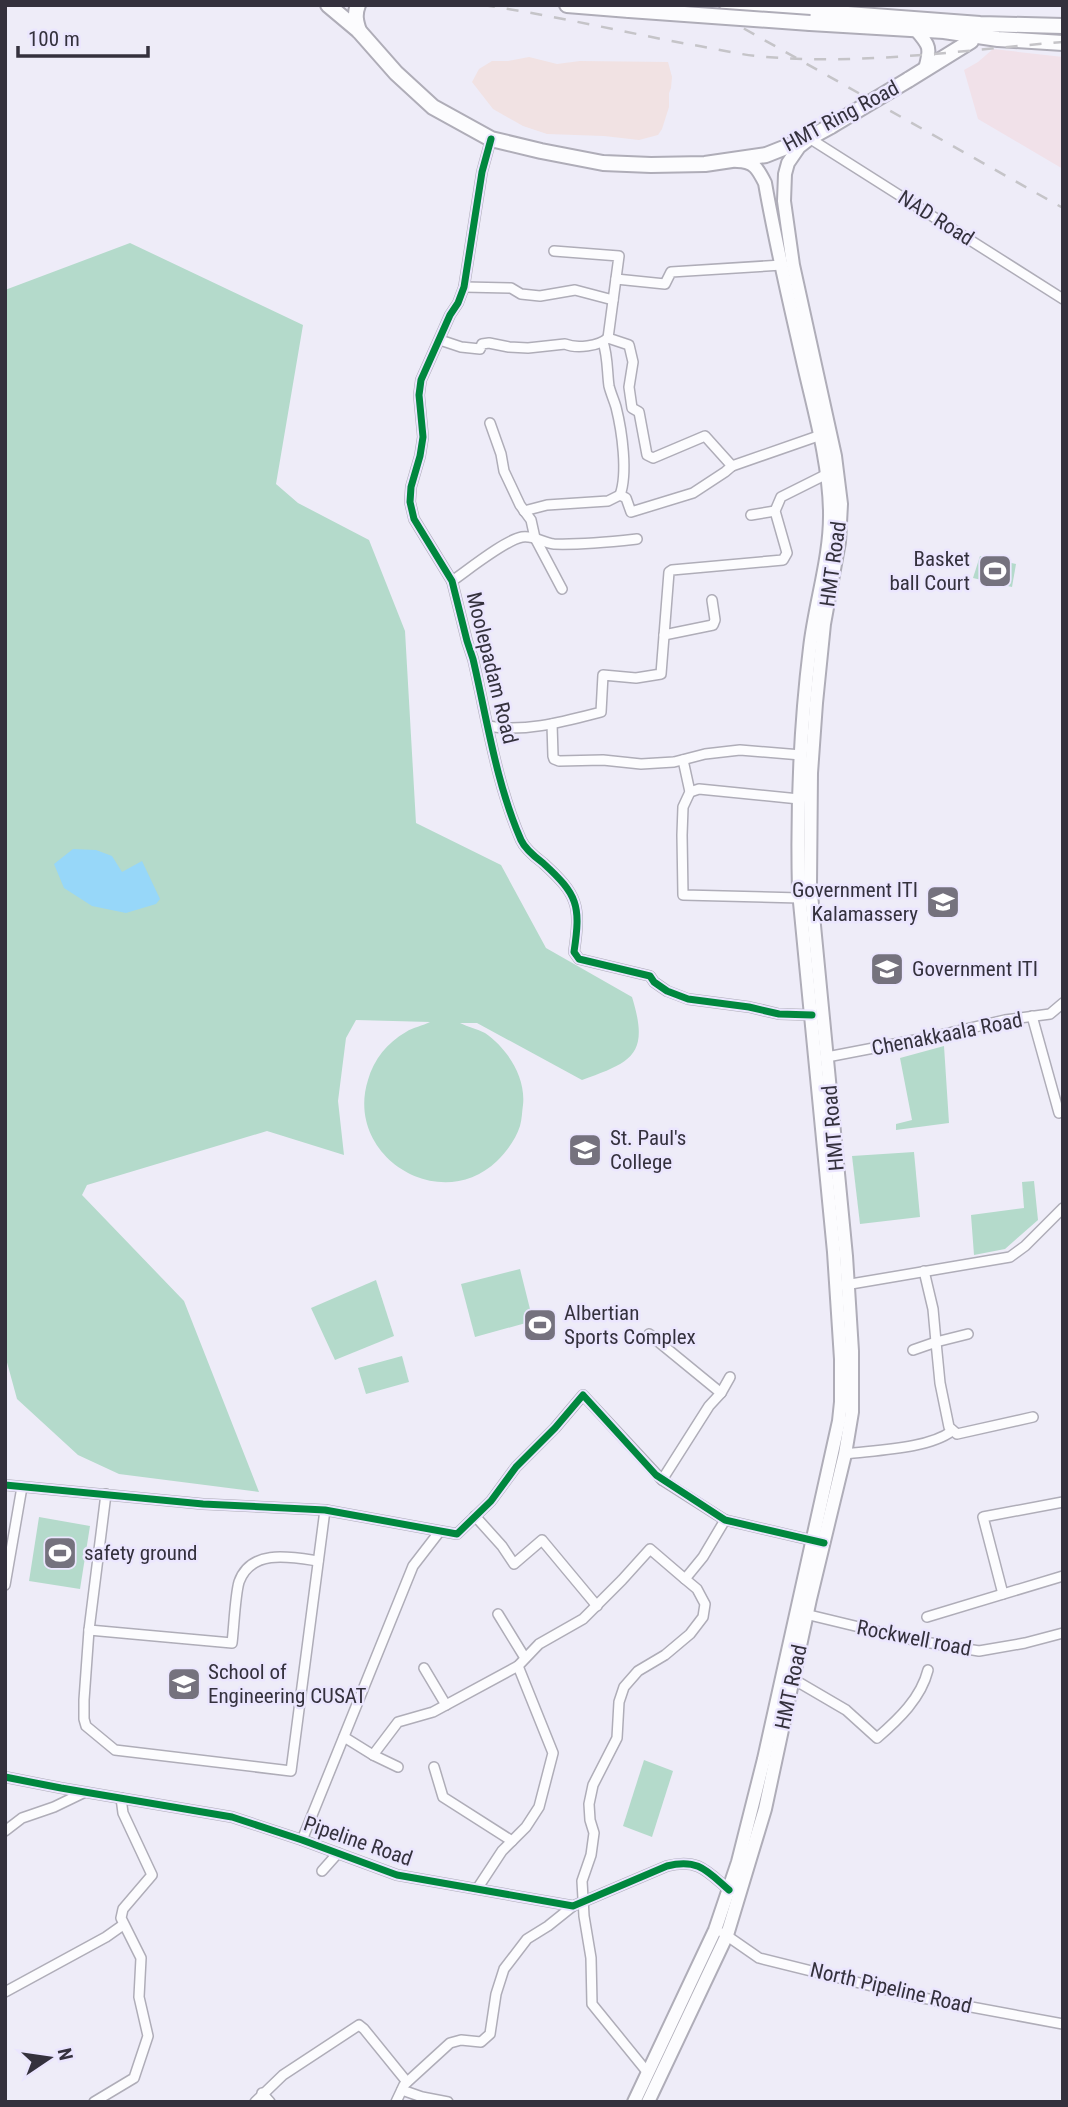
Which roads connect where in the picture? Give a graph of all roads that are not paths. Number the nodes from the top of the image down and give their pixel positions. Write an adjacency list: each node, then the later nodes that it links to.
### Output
1 (328, 5): 10 (highway, HMT Ring Road)
2 (358, 5): 10 (highway)
3 (567, 5): 5 (highway)
4 (727, 5): 6 (highway)
5 (583, 6): 6 (highway, bridge)
6 (809, 17): 7 (highway); 9 (highway)
7 (948, 26): 8 (highway); 9 (highway); 11 (highway)
8 (1063, 26)
9 (916, 30): 13 (main road)
10 (359, 31): 15 (highway, HMT Ring Road)
11 (971, 34): 12 (highway); 13 (highway, HMT Ring Road)
12 (1063, 43)
13 (925, 69): 14 (highway, HMT Ring Road, bridge)
14 (809, 138): 16 (highway, HMT Ring Road); 21 (street, NAD Road); 46 (main road, HMT Road)
15 (491, 139): 16 (highway, HMT Ring Road); 20 (street, Moolepadam Road)
16 (733, 161): 18 (main road, HMT Road)
17 (554, 251): 19 (street)
18 (782, 265): 19 (street); 26 (main road, HMT Road)
19 (616, 279): 22 (street)
20 (464, 287): 22 (street); 23 (street, Moolepadam Road)
21 (1063, 299)
22 (613, 300): 24 (street)
23 (440, 340): 24 (street); 35 (street, Moolepadam Road)
24 (606, 340): 27 (street); 29 (street)
25 (490, 423): 30 (street)
26 (821, 435): 27 (street); 28 (main road, HMT Road)
27 (732, 466): 29 (street)
28 (827, 474): 31 (street); 41 (main road, HMT Road)
29 (620, 495): 30 (street)
30 (524, 511): 33 (street)
31 (775, 511): 32 (street); 38 (street)
32 (751, 515)
33 (535, 538): 34 (street); 35 (street); 36 (street)
34 (637, 539)
35 (452, 581): 40 (street, Moolepadam Road)
36 (562, 589)
37 (712, 600): 38 (street)
38 (664, 635): 39 (street)
39 (552, 724): 40 (street); 42 (street)
40 (488, 726): 48 (street, Moolepadam Road)
41 (801, 755): 42 (street); 44 (main road, HMT Road)
42 (683, 760): 43 (street)
43 (690, 792): 44 (street); 45 (street)
44 (799, 799): 45 (main road, HMT Road)
45 (800, 898): 46 (main road, HMT Road)
46 (812, 956): 48 (main road, HMT Road); 50 (main road, HMT Road)
47 (1063, 1003): 49 (street, Chenakkaala Road)
48 (812, 1015): 51 (main road, HMT Road)
49 (1032, 1017): 50 (street, Chenakkaala Road); 52 (street)
50 (827, 1058): 51 (main road, HMT Road)
51 (824, 1089): 55 (main road, HMT Road)
52 (1059, 1113)
53 (1063, 1208): 54 (street)
54 (925, 1271): 55 (street); 58 (street)
55 (842, 1286): 64 (main road, HMT Road); 74 (main road, HMT Road)
56 (968, 1334): 58 (street)
57 (649, 1335): 61 (street)
58 (936, 1342): 59 (street); 63 (street)
59 (913, 1350)
60 (730, 1377): 61 (street)
61 (721, 1393): 65 (street)
62 (1033, 1418): 63 (street)
63 (952, 1431): 64 (street)
64 (845, 1454): 74 (main road, HMT Road)
65 (662, 1480): 71 (street); 72 (street)
66 (5, 1485): 67 (street)
67 (22, 1487): 68 (street); 78 (street)
68 (106, 1494): 70 (street); 84 (street)
69 (1063, 1502): 79 (street)
70 (325, 1510): 73 (street); 75 (street)
71 (475, 1516): 73 (street); 80 (street)
72 (726, 1520): 74 (street); 77 (street)
73 (440, 1531): 92 (street)
74 (818, 1541): 81 (main road, HMT Road)
75 (318, 1561): 84 (street); 84 (street)
76 (1063, 1576): 79 (street)
77 (685, 1579): 80 (street); 106 (street)
78 (5, 1585)
79 (1003, 1594): 83 (street)
80 (597, 1606): 86 (street)
81 (802, 1613): 85 (street, Rockwell road); 90 (main road, HMT Road); 105 (main road, HMT Road)
82 (498, 1614): 86 (street)
83 (927, 1617)
84 (89, 1630)
85 (1063, 1633)
86 (526, 1658): 87 (street)
87 (518, 1666): 91 (street); 101 (street)
88 (424, 1668): 91 (street)
89 (928, 1670): 90 (street)
90 (793, 1679): 109 (main road, HMT Road)
91 (446, 1705): 93 (street)
92 (344, 1737): 93 (street); 100 (street)
93 (373, 1755): 94 (street)
94 (398, 1767)
95 (434, 1767): 101 (street)
96 (5, 1777): 97 (street, Pipeline Road)
97 (85, 1792): 98 (street, Pipeline Road); 99 (street)
98 (121, 1798): 100 (street, Pipeline Road); 108 (street)
99 (5, 1831)
100 (302, 1840): 102 (street, Pipeline Road)
101 (512, 1840): 104 (street)
102 (338, 1853): 103 (street); 104 (street, Pipeline Road)
103 (322, 1871)
104 (477, 1889): 107 (street, Pipeline Road)
105 (729, 1890): 106 (street); 109 (main road, HMT Road)
106 (582, 1901): 107 (street); 112 (street)
107 (573, 1906): 113 (street)
108 (125, 1928): 110 (street); 115 (street)
109 (721, 1932): 111 (street, North Pipeline Road); 112 (main road, HMT Road); 121 (main road, HMT Road)
110 (5, 1992)
111 (1063, 2024)
112 (648, 2073): 120 (main road, HMT Road)
113 (404, 2086): 114 (street); 118 (street); 119 (street)
114 (262, 2093): 116 (street); 117 (street)
115 (94, 2102)
116 (255, 2102)
117 (270, 2102)
118 (396, 2102)
119 (448, 2102)
120 (635, 2102)
121 (648, 2102)

